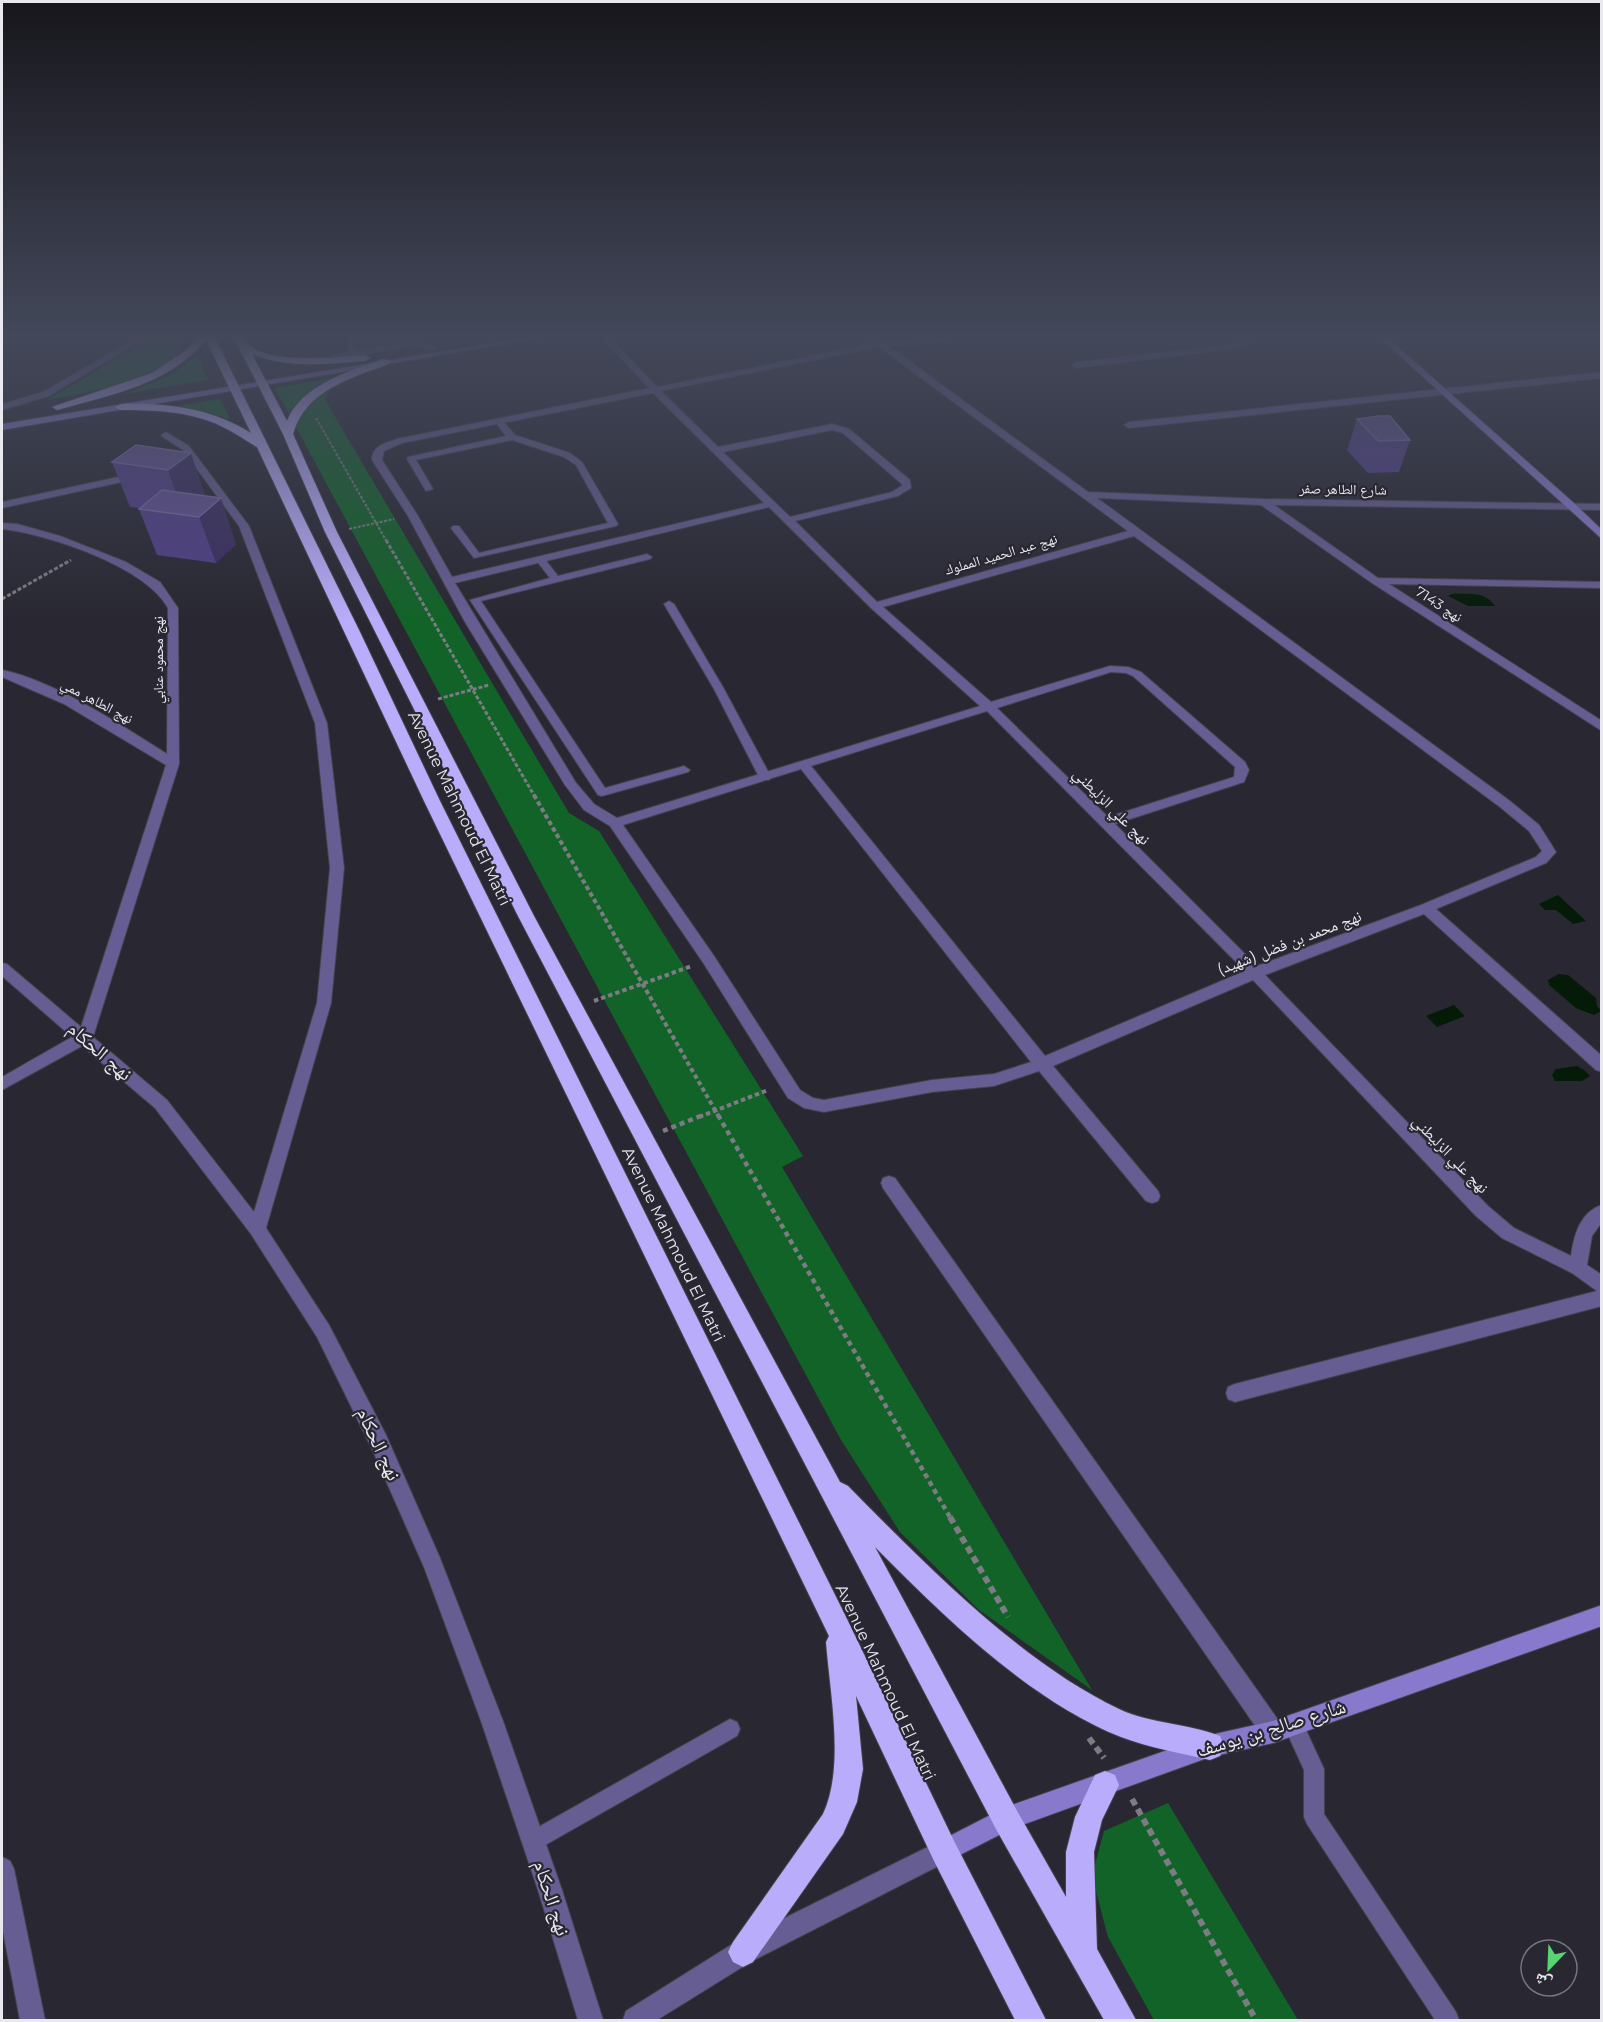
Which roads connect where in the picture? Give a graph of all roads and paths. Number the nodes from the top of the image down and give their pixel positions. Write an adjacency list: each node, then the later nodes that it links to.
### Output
1 (243, 432): 14 (highway)
2 (255, 432): 14 (highway, Avenue Mahmoud El Matri)
3 (324, 432): 26 (path)
4 (445, 432): 24 (street)
5 (508, 432): 13 (lane)
6 (699, 432): 15 (street, نهج علي الزليطني)
7 (798, 432): 15 (street)
8 (845, 432): 25 (street)
9 (1000, 432): 18 (street)
10 (1491, 432): 22 (main road)
11 (288, 434): 29 (highway, Avenue Mahmoud El Matri)
12 (166, 435): 70 (street)
13 (512, 437): 17 (lane); 28 (lane)
14 (261, 445): 78 (highway, Avenue Mahmoud El Matri)
15 (718, 450): 20 (street, نهج علي الزليطني)
16 (153, 473): 21 (lane)
17 (429, 489)
18 (1085, 495): 19 (street, شارع الطاهر صفر); 30 (street)
19 (1263, 502): 22 (street, شارع الطاهر صفر); 37 (street, نهج 7143)
20 (771, 504): 25 (street, نهج علي الزليطني); 34 (street)
21 (2, 505)
22 (1572, 506): 23 (street, شارع الطاهر صفر); 31 (main road)
23 (1602, 507)
24 (413, 516): 26 (path); 36 (street)
25 (788, 520): 41 (street, نهج علي الزليطني)
26 (375, 523): 29 (path); 44 (path)
27 (2, 526): 32 (street, نهج محمود عنابي)
28 (456, 528)
29 (331, 532): 45 (highway, Avenue Mahmoud El Matri)
30 (1136, 532): 41 (street, نهج عبد الحميد المملوك); 54 (street, نهج محمد بن فضل (شهيد))
31 (1602, 536)
32 (87, 551): 39 (path); 48 (street, نهج محمود عنابي)
33 (648, 558): 35 (lane)
34 (541, 560): 35 (lane); 36 (street)
35 (556, 580): 50 (lane)
36 (450, 581): 43 (street)
37 (1376, 581): 38 (street); 47 (street, نهج 7143)
38 (1602, 585)
39 (2, 599)
40 (669, 604): 51 (lane)
41 (876, 606): 46 (street, نهج علي الزليطني)
42 (2, 673): 48 (street, نهج الطاهر ممي)
43 (507, 681): 44 (path); 53 (street)
44 (472, 690): 45 (path); 58 (path)
45 (417, 704): 59 (highway, Avenue Mahmoud El Matri)
46 (990, 708): 49 (street); 52 (street, نهج علي الزليطني); 52 (street)
47 (1602, 727)
48 (173, 764): 60 (street, نهج محمود عنابي)
49 (804, 765): 51 (street); 61 (street)
50 (684, 770)
51 (765, 777): 53 (street)
52 (1106, 822): 57 (street, نهج علي الزليطني)
53 (615, 823): 55 (street, نهج محمد بن فضل (شهيد))
54 (1426, 908): 57 (street, نهج محمد بن فضل (شهيد)); 62 (street)
55 (710, 960): 58 (path); 63 (street, نهج محمد بن فضل (شهيد))
56 (2, 968): 60 (street, نهج الحكام)
57 (1256, 973): 61 (street, نهج محمد بن فضل (شهيد)); 71 (street, نهج علي الزليطني)
58 (641, 983): 59 (path); 65 (path)
59 (575, 1008): 66 (highway, Avenue Mahmoud El Matri)
60 (85, 1038): 64 (street); 70 (street, نهج الحكام)
61 (1042, 1064): 63 (street, نهج محمد بن فضل (شهيد)); 68 (street)
62 (1602, 1066)
63 (785, 1083): 65 (path)
64 (2, 1084)
65 (714, 1111): 66 (path); 77 (path)
66 (645, 1138): 75 (highway, Avenue Mahmoud El Matri)
67 (889, 1183): 79 (street)
68 (1152, 1196)
69 (1602, 1212): 71 (street)
70 (257, 1229): 85 (street, نهج الحكام)
71 (1578, 1268): 72 (street, نهج علي الزليطني)
72 (1602, 1285)
73 (1602, 1298): 74 (street)
74 (1235, 1393)
75 (824, 1477): 82 (highway); 84 (highway, Avenue Mahmoud El Matri)
76 (1602, 1615): 79 (main road, شارع صالح بن يوسف)
77 (1013, 1626)
78 (838, 1628): 86 (highway, Avenue Mahmoud El Matri); 89 (highway)
79 (1283, 1728): 82 (main road, شارع صالح بن يوسف); 96 (lane)
80 (730, 1729): 85 (lane)
81 (1085, 1733): 83 (path)
82 (1210, 1746): 83 (main road, شارع صالح بن يوسف)
83 (1112, 1782): 84 (main road, شارع صالح بن يوسف); 88 (highway); 95 (path)
84 (1006, 1819): 86 (main road, شارع صالح بن يوسف); 88 (highway, Avenue Mahmoud El Matri)
85 (533, 1841): 91 (street, نهج الحكام)
86 (944, 1851): 89 (street); 93 (highway, Avenue Mahmoud El Matri)
87 (2, 1869): 90 (street)
88 (1082, 1951): 94 (highway, Avenue Mahmoud El Matri)
89 (743, 1952): 92 (street)
90 (33, 2020)
91 (591, 2020)
92 (635, 2020)
93 (1031, 2020)
94 (1121, 2020)
95 (1256, 2020)
96 (1448, 2020)

